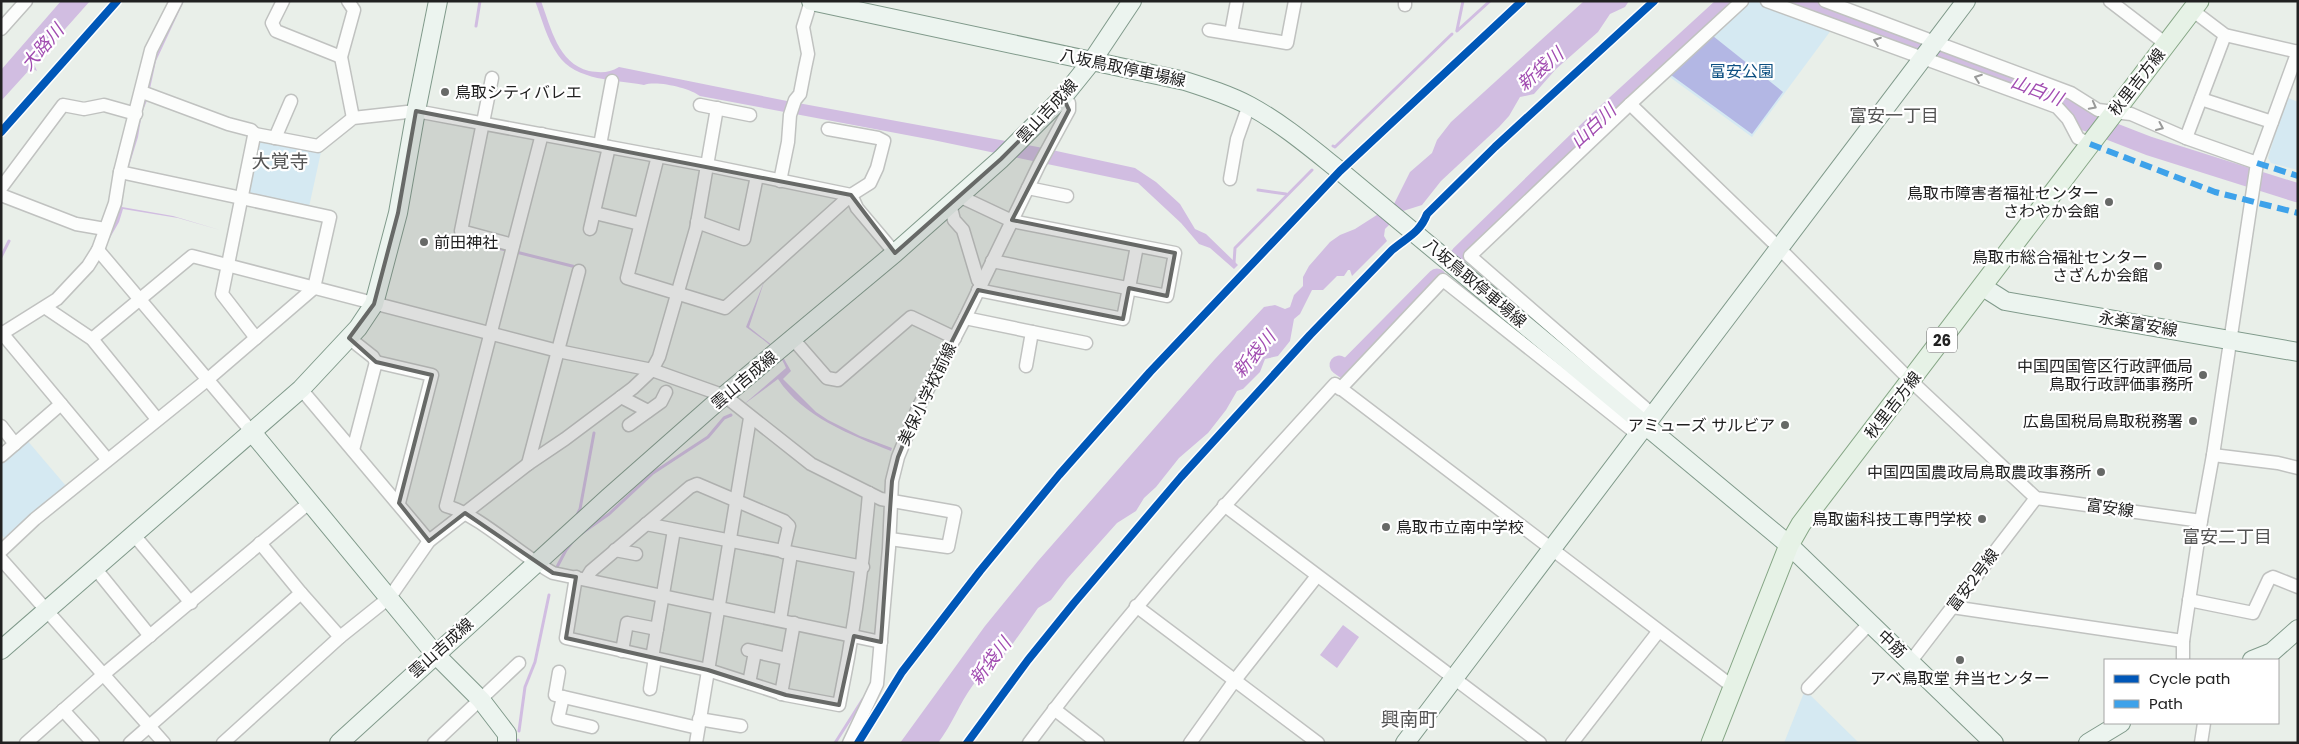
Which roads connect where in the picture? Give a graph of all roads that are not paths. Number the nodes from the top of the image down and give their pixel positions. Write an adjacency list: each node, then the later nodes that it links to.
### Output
1 (26, 1): 16 (street)
2 (176, 1): 27 (street)
3 (283, 1): 23 (street)
4 (348, 1): 23 (street)
5 (438, 1): 35 (street)
6 (811, 1): 24 (street, 八坂鳥取停車場線); 54 (street)
7 (1132, 1): 24 (street, 雲山吉成線)
8 (1238, 1): 18 (street)
9 (1295, 1): 18 (street)
10 (1742, 1): 31 (street)
11 (1767, 1): 21 (street, one-way to 11)
12 (1825, 1): 21 (street)
13 (1966, 1): 21 (street)
14 (2110, 1): 20 (street)
15 (2195, 6): 19 (street); 20 (main road, 秋里吉方線 / 26)
16 (1, 29)
17 (1210, 30): 18 (street)
18 (1231, 34)
19 (2225, 35): 22 (street); 29 (street)
20 (2166, 44): 42 (main road, 秋里吉方線 / 26)
21 (1929, 50): 42 (street, one-way to 42); 42 (street, one-way to 21); 70 (street)
22 (2298, 52): 39 (street)
23 (341, 57): 38 (street)
24 (1092, 61): 28 (street, 雲山吉成線); 33 (street, 八坂鳥取停車場線)
25 (492, 78): 40 (street)
26 (612, 81): 47 (street)
27 (146, 93): 36 (street); 43 (street)
28 (1063, 97): 56 (street, 美保小学校前線); 61 (street, 雲山吉成線)
29 (2201, 99): 39 (street); 46 (street)
30 (291, 101): 45 (street)
31 (1630, 104): 70 (street); 111 (street)
32 (700, 105): 34 (street)
33 (1249, 105): 53 (street); 111 (street, 八坂鳥取停車場線)
34 (717, 108): 37 (street); 50 (street)
35 (416, 111): 38 (street); 40 (street); 82 (street)
36 (136, 114): 51 (street); 55 (street)
37 (750, 114)
38 (353, 118): 45 (street)
39 (2272, 122): 49 (street)
40 (482, 123): 44 (street); 68 (street)
41 (828, 128): 58 (street)
42 (2102, 128): 46 (street, one-way to 46); 76 (main road, 秋里吉方線 / 26)
43 (256, 134): 45 (street); 60 (street)
44 (542, 134): 47 (street); 68 (street)
45 (275, 138)
46 (2186, 138): 49 (street)
47 (605, 146): 48 (street); 62 (street)
48 (658, 156): 50 (street); 65 (street)
49 (2257, 163): 93 (street)
50 (706, 165): 52 (street); 64 (street)
51 (120, 172): 60 (street); 66 (street)
52 (757, 176): 54 (street); 64 (street)
53 (1230, 179)
54 (780, 181): 58 (street)
55 (1, 188)
56 (1028, 188): 59 (street); 63 (street, 美保小学校前線)
57 (1, 195): 66 (street)
58 (851, 195): 72 (street); 80 (street)
59 (1067, 196)
60 (241, 199): 74 (street); 78 (street)
61 (955, 200): 63 (street); 72 (street, 雲山吉成線); 77 (street)
62 (595, 213): 65 (street); 67 (street)
63 (1012, 221): 69 (street); 73 (street, 美保小学校前線)
64 (697, 222): 80 (street)
65 (640, 224): 80 (street)
66 (105, 229): 71 (street)
67 (590, 229)
68 (513, 245): 87 (street)
69 (1137, 246): 79 (street); 79 (street)
70 (1779, 248): 101 (street); 111 (street)
71 (98, 250): 81 (street); 83 (street)
72 (894, 253): 92 (street, 雲山吉成線)
73 (992, 260): 77 (street, 美保小学校前線); 79 (street)
74 (229, 266): 78 (street); 81 (street); 88 (street)
75 (579, 271): 95 (street)
76 (1983, 286): 93 (street, 永楽富安線); 101 (main road, 秋里吉方線 / 26)
77 (980, 287): 79 (street); 84 (street, 美保小学校前線)
78 (314, 288): 82 (street); 88 (street)
79 (1129, 288)
80 (677, 292): 99 (street)
81 (140, 298): 91 (street); 100 (street)
82 (374, 304): 87 (street); 89 (street)
83 (46, 308): 85 (street); 91 (street)
84 (965, 318): 86 (street); 90 (street, 美保小学校前線)
85 (2, 332): 107 (street)
86 (1032, 332): 94 (street); 98 (street)
87 (490, 333): 95 (street); 129 (street)
88 (256, 338): 100 (street)
89 (349, 338): 97 (street); 103 (street)
90 (955, 338): 92 (street); 126 (street, 美保小学校前線)
91 (92, 339): 109 (street)
92 (793, 339): 105 (street, 雲山吉成線)
93 (2230, 339): 96 (street, 永楽富安線); 117 (street)
94 (1086, 343)
95 (558, 350): 99 (street); 120 (street)
96 (2298, 352)
97 (376, 362): 116 (street); 127 (street)
98 (1026, 366)
99 (652, 370): 105 (street); 106 (street)
100 (207, 380): 109 (street); 114 (street)
101 (1912, 381): 123 (street); 138 (main road, 秋里吉方線 / 26)
102 (1340, 388): 111 (street); 128 (street); 139 (street)
103 (300, 389): 114 (street); 116 (street)
104 (666, 392): 108 (street)
105 (725, 396): 110 (street); 145 (street, 雲山吉成線)
106 (621, 397): 108 (street); 120 (street)
107 (61, 404): 115 (street); 119 (street)
108 (648, 411): 112 (street)
109 (158, 418): 119 (street)
110 (750, 418): 122 (street); 124 (street)
111 (1645, 424): 138 (street, 八坂鳥取停車場線); 139 (street)
112 (628, 425)
113 (1, 426): 115 (street)
114 (251, 431): 125 (street); 133 (street)
115 (15, 444): 118 (street)
116 (353, 450): 127 (street)
117 (2213, 455): 121 (street); 130 (street)
118 (1, 456)
119 (107, 458): 141 (street)
120 (528, 464): 129 (street)
121 (2298, 468)
122 (869, 493): 126 (street); 146 (street)
123 (2036, 498): 130 (street, 富安線); 158 (street, 富安2号線)
124 (736, 500): 131 (street); 135 (street); 142 (street)
125 (310, 502): 137 (street); 153 (street)
126 (891, 502): 134 (street, 美保小学校前線); 134 (street)
127 (399, 504): 136 (street)
128 (1224, 505): 148 (street); 156 (street)
129 (465, 513): 136 (street); 145 (street)
130 (2201, 521): 154 (street)
131 (646, 524): 132 (street); 140 (street)
132 (674, 530): 135 (street); 152 (street)
133 (134, 535): 147 (street); 155 (street)
134 (890, 539): 170 (street, 美保小学校前線)
135 (730, 541): 142 (street); 157 (street)
136 (429, 542): 153 (street)
137 (260, 543): 151 (street); 155 (street)
138 (1789, 545): 162 (street, 中筋); 186 (main road, 秋里吉方線 / 26)
139 (1550, 549): 165 (street); 183 (street)
140 (615, 550): 143 (street); 149 (street)
141 (1, 551)
142 (787, 553): 146 (street); 160 (street)
143 (636, 554)
144 (1, 559): 159 (street)
145 (536, 564): 149 (street); 173 (street, 雲山吉成線)
146 (863, 567): 167 (street)
147 (95, 568): 159 (street); 166 (street)
148 (1316, 576): 183 (street); 184 (street)
149 (581, 578): 152 (street); 172 (street)
150 (2298, 588): 154 (street)
151 (301, 593): 168 (street); 197 (street)
152 (662, 595): 157 (street); 163 (street)
153 (390, 597): 168 (street); 173 (street)
154 (2189, 600): 169 (street)
155 (191, 603): 166 (street)
156 (1136, 606): 184 (street); 192 (street)
157 (718, 607): 160 (street); 180 (street)
158 (1952, 607): 169 (street); 178 (street, 富安2号線)
159 (46, 610): 171 (street); 182 (street)
160 (780, 620): 161 (street)
161 (794, 623): 167 (street); 175 (street)
162 (1870, 623): 178 (street, 中筋); 187 (street)
163 (657, 629): 172 (street); 174 (street)
164 (2298, 629): 177 (street)
165 (1658, 632): 186 (street); 216 (street)
166 (150, 636): 182 (street)
167 (854, 636): 170 (street); 189 (street)
168 (340, 637): 204 (street)
169 (2182, 641): 176 (street)
170 (882, 642): 209 (street, 美保小学校前線)
171 (1, 650)
172 (622, 651): 174 (street)
173 (435, 654): 191 (street); 205 (street, 雲山吉成線)
174 (654, 658): 180 (street); 188 (street)
175 (787, 659): 185 (street); 189 (street)
176 (2183, 659)
177 (2254, 659)
178 (1910, 661): 218 (street, 中筋)
179 (519, 662): 191 (street)
180 (708, 670): 185 (street); 194 (street)
181 (559, 672): 190 (street)
182 (104, 674): 193 (street); 197 (street)
183 (1453, 678): 214 (street); 215 (street)
184 (1235, 680): 212 (street); 213 (street)
185 (748, 683): 189 (street)
186 (1733, 687): 217 (main road, 秋里吉方線 / 26)
187 (1808, 688)
188 (650, 689)
189 (781, 694)
190 (563, 697): 194 (street); 199 (street)
191 (481, 700): 206 (street); 207 (street)
192 (1054, 708): 210 (street); 211 (street)
193 (63, 710): 200 (street); 201 (street)
194 (699, 723): 198 (street); 208 (street)
195 (2119, 724): 219 (street)
196 (2204, 724): 220 (street)
197 (149, 726): 202 (street); 203 (street)
198 (741, 726)
199 (592, 727)
200 (26, 743)
201 (93, 743)
202 (130, 743)
203 (164, 743)
204 (222, 743)
205 (339, 743)
206 (434, 743)
207 (507, 743)
208 (696, 743)
209 (849, 743)
210 (1029, 743)
211 (1098, 743)
212 (1190, 743)
213 (1318, 743)
214 (1404, 743)
215 (1540, 743)
216 (1572, 743)
217 (1711, 743)
218 (1994, 743)
219 (2088, 743)
220 (2201, 743)

